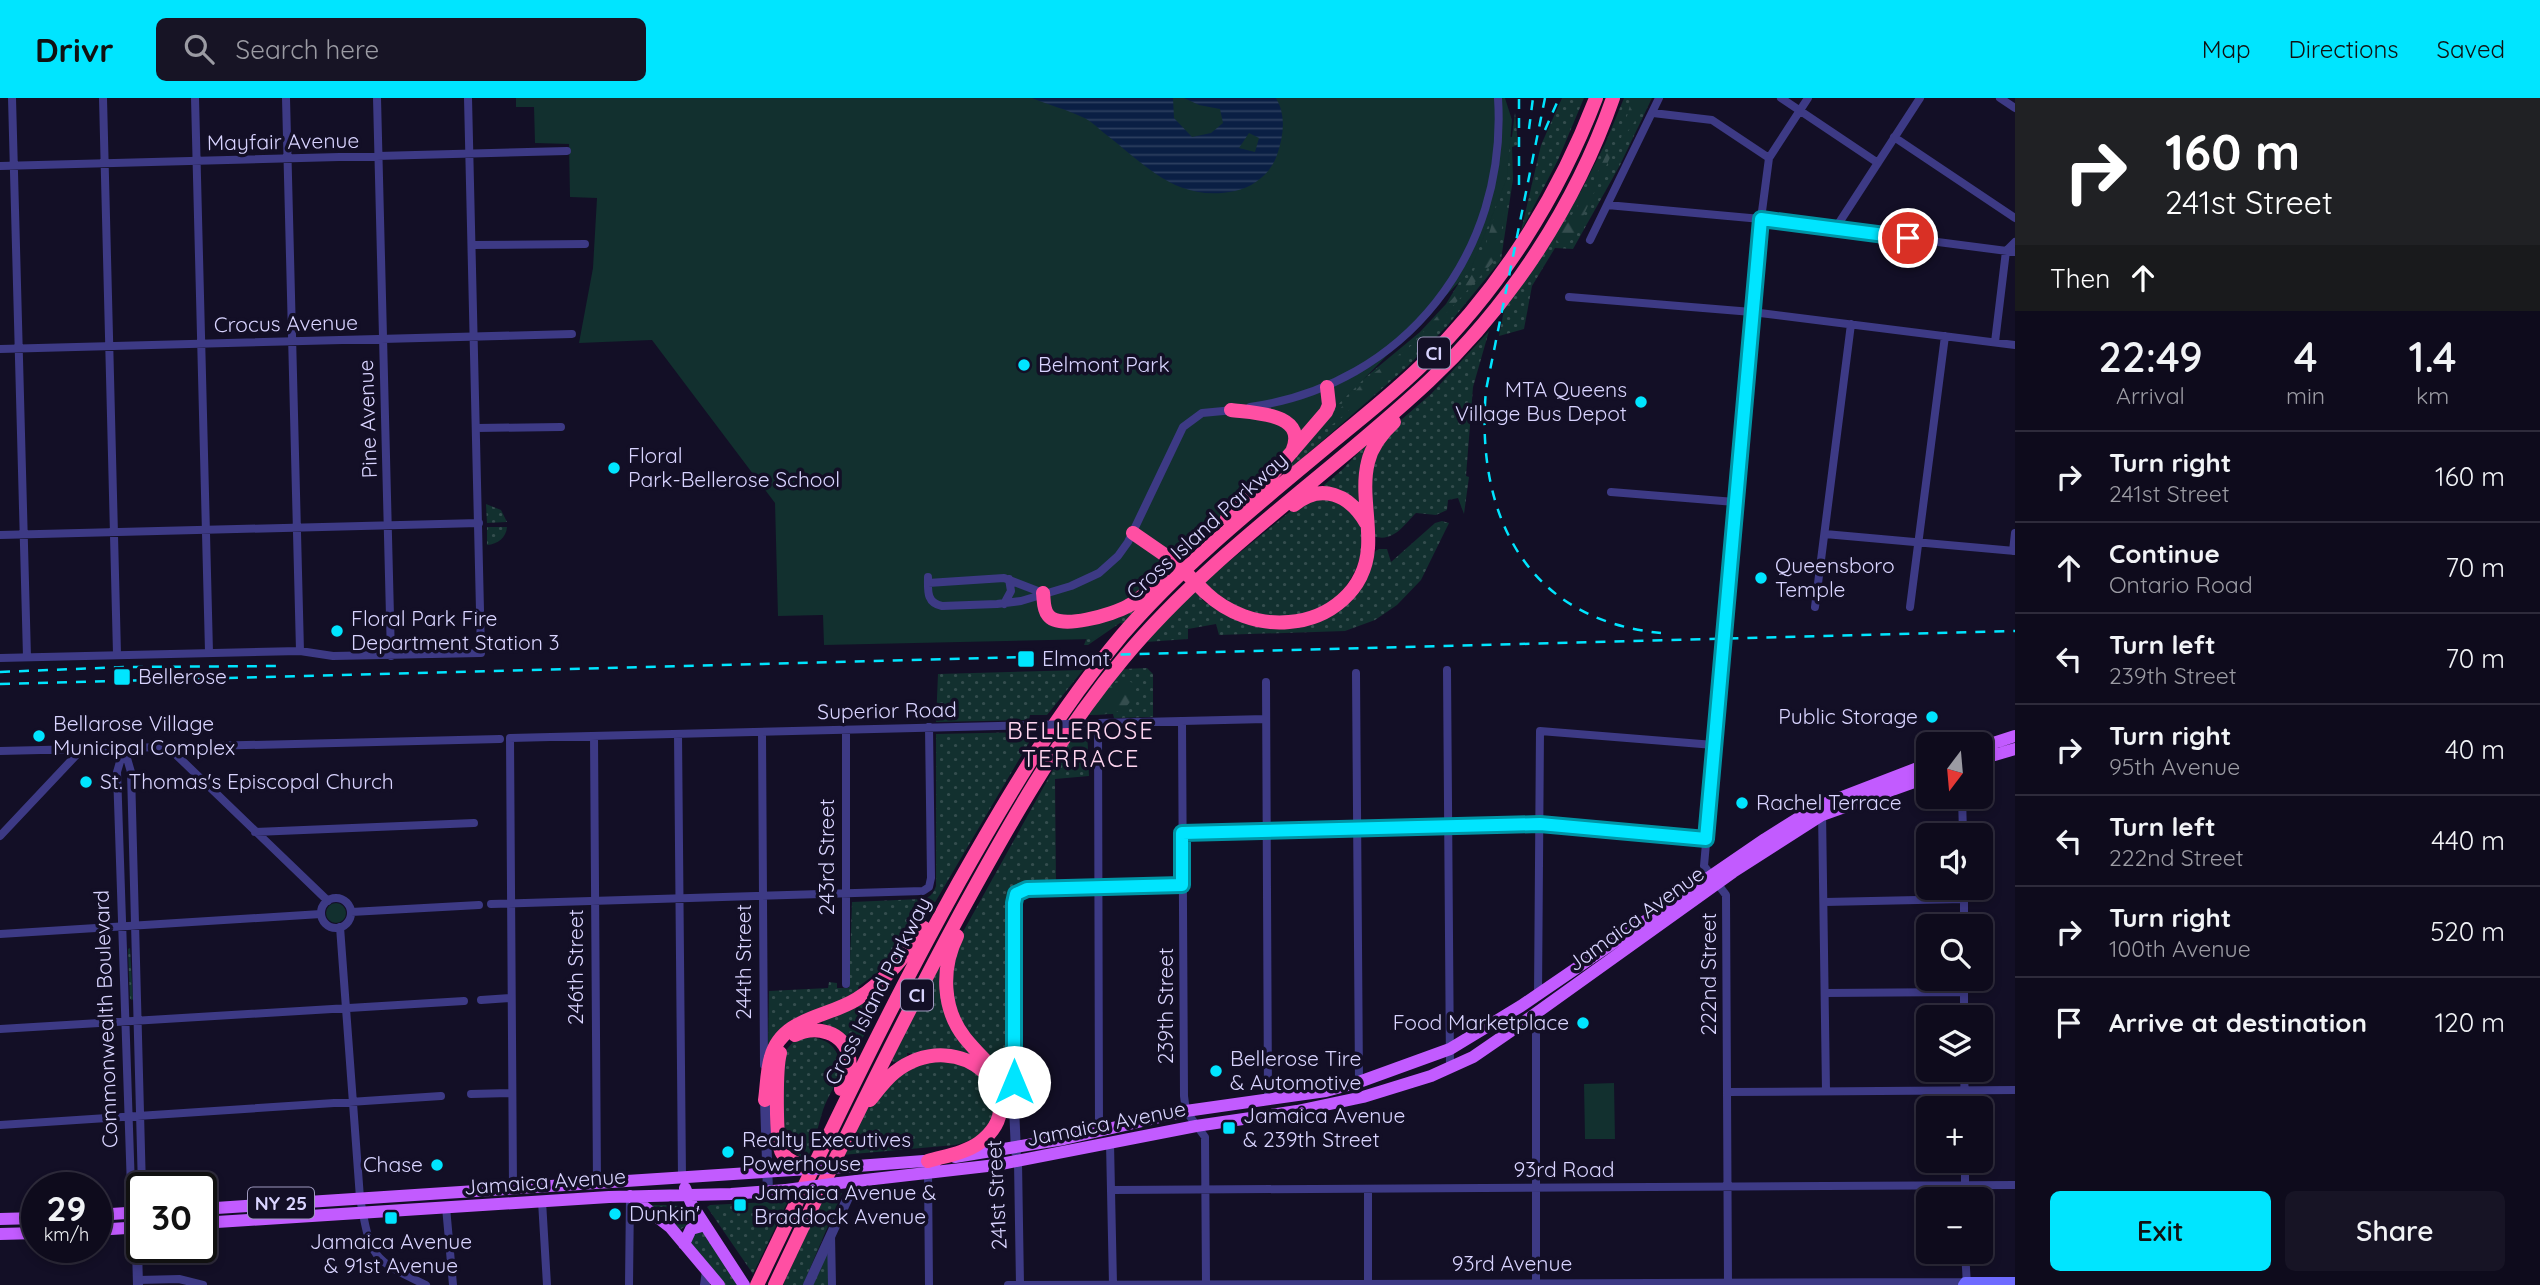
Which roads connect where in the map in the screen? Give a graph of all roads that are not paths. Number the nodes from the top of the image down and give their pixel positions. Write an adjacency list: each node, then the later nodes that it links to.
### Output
1 (12, 98): 30 (street)
2 (103, 98): 28 (street)
3 (195, 98): 26 (street)
4 (286, 98): 25 (street)
5 (377, 98): 23 (street, Pine Avenue)
6 (468, 98): 22 (street)
7 (1498, 98): 55 (street)
8 (1596, 98): 75 (highway, Cross Island Parkway / CI)
9 (1613, 98): 19 (highway, Cross Island Parkway / CI)
10 (1619, 98): 19 (highway)
11 (1659, 98): 18 (street)
12 (1781, 98): 17 (street)
13 (1808, 98): 17 (street, 222nd Street)
14 (1920, 98): 20 (street)
15 (2000, 98): 16 (street)
16 (2015, 108)
17 (1800, 111): 24 (street, 222nd Street); 27 (street)
18 (1653, 113): 24 (street); 31 (street)
19 (1601, 130): 54 (highway, Cross Island Parkway / CI)
20 (1894, 136): 27 (street); 32 (street)
21 (567, 151): 22 (street, Mayfair Avenue)
22 (470, 154): 23 (street, Mayfair Avenue); 38 (street)
23 (378, 157): 25 (street, Mayfair Avenue); 46 (street, Pine Avenue)
24 (1769, 158): 33 (street, 222nd Street)
25 (288, 160): 26 (street, Mayfair Avenue); 47 (street)
26 (197, 161): 28 (street, Mayfair Avenue); 49 (street)
27 (1878, 163): 34 (street)
28 (105, 164): 30 (street, Mayfair Avenue); 51 (street)
29 (0, 166): 30 (street, Mayfair Avenue)
30 (14, 166): 52 (street)
31 (1607, 205): 33 (street); 35 (street)
32 (2015, 218)
33 (1761, 219): 34 (street); 41 (street, 222nd Street)
34 (1835, 229): 39 (street)
35 (1590, 240)
36 (2015, 242): 39 (street)
37 (585, 244): 38 (street)
38 (472, 245): 45 (street)
39 (2011, 251): 48 (street)
40 (1569, 297): 41 (street)
41 (1752, 312): 42 (street); 61 (street, 222nd Street)
42 (1851, 324): 44 (street); 71 (street)
43 (572, 334): 45 (street, Crocus Avenue)
44 (1945, 336): 48 (street); 74 (street)
45 (474, 337): 46 (street, Crocus Avenue); 58 (street)
46 (383, 339): 47 (street, Crocus Avenue); 65 (street, Pine Avenue)
47 (292, 342): 49 (street, Crocus Avenue); 66 (street)
48 (1996, 342): 50 (street)
49 (201, 344): 51 (street, Crocus Avenue); 67 (street)
50 (2015, 345)
51 (110, 346): 52 (street, Crocus Avenue); 68 (street)
52 (18, 348): 53 (street, Crocus Avenue); 73 (street)
53 (0, 349)
54 (1429, 381): 62 (highway, Cross Island Parkway / CI); 64 (highway)
55 (1327, 387): 56 (street); 59 (highway)
56 (1231, 410): 59 (highway); 69 (street)
57 (561, 427): 58 (street)
58 (477, 428): 63 (street)
59 (1291, 453): 75 (highway)
60 (1611, 492): 61 (street)
61 (1735, 502): 103 (street, 222nd Street)
62 (1265, 520): 64 (highway); 126 (highway, Cross Island Parkway / CI)
63 (479, 523): 65 (street); 86 (street)
64 (1367, 524): 77 (highway, bridge)
65 (388, 525): 66 (street); 86 (street, Pine Avenue)
66 (297, 528): 67 (street); 83 (street)
67 (206, 530): 68 (street); 84 (street)
68 (114, 532): 73 (street); 85 (street)
69 (1133, 533): 77 (highway); 79 (street)
70 (2015, 533): 76 (street)
71 (1825, 534): 74 (street); 81 (street)
72 (0, 535): 73 (street)
73 (23, 535): 87 (street)
74 (1918, 542): 76 (street); 82 (street)
75 (1204, 551): 77 (highway, Cross Island Parkway / CI)
76 (2014, 551)
77 (1177, 569): 79 (highway); 127 (highway, Cross Island Parkway / CI)
78 (1009, 579): 79 (street); 80 (street); 80 (street)
79 (1043, 593): 80 (street)
80 (1004, 604)
81 (1815, 607)
82 (1910, 607)
83 (300, 651): 84 (street); 86 (street)
84 (209, 652): 85 (street)
85 (117, 654): 87 (street)
86 (391, 656)
87 (27, 657): 88 (street)
88 (0, 658)
89 (1447, 670): 117 (street)
90 (1356, 673): 118 (street)
91 (1266, 682): 92 (street)
92 (1266, 719): 93 (street, Superior Road); 119 (street)
93 (1182, 721): 94 (street, Superior Road); 121 (street, 239th Street)
94 (1098, 723): 95 (street, Superior Road, bridge); 130 (street)
95 (929, 727): 96 (street, Superior Road); 131 (street)
96 (846, 730): 97 (street, Superior Road); 131 (street, 243rd Street)
97 (762, 732): 98 (street, Superior Road); 132 (street, 244th Street)
98 (678, 734): 99 (street, Superior Road); 133 (street)
99 (594, 736): 136 (street, 246th Street); 138 (street, Superior Road)
100 (2015, 736): 102 (main road)
101 (500, 739): 104 (street)
102 (1993, 743)
103 (1714, 745): 116 (street); 123 (street, 222nd Street)
104 (169, 747): 105 (street); 120 (street)
105 (124, 748): 106 (street); 113 (street, Commonwealth Boulevard); 114 (street, Commonwealth Boulevard)
106 (82, 749): 108 (street); 122 (street)
107 (2015, 749): 109 (main road)
108 (0, 751)
109 (1993, 755)
110 (1916, 769): 112 (main road, Jamaica Avenue)
111 (1916, 781): 112 (main road, Jamaica Avenue)
112 (1822, 809): 128 (main road, Jamaica Avenue); 137 (street)
113 (132, 813): 114 (street); 125 (street, Commonwealth Boulevard)
114 (119, 814): 124 (street, Commonwealth Boulevard)
115 (474, 823): 120 (street)
116 (1540, 824): 117 (street); 123 (street); 150 (street)
117 (1448, 825): 118 (street); 160 (street)
118 (1357, 828): 119 (street); 162 (street)
119 (1266, 830): 121 (street); 173 (street)
120 (255, 832): 135 (street)
121 (1182, 833): 129 (street, 239th Street)
122 (0, 836)
123 (1706, 839): 128 (street, 222nd Street)
124 (120, 865): 125 (street, Commonwealth Boulevard); 144 (street, Commonwealth Boulevard)
125 (134, 865): 143 (street, Commonwealth Boulevard)
126 (987, 865): 175 (highway); 180 (highway, Cross Island Parkway / CI)
127 (961, 878): 172 (highway); 183 (highway, Cross Island Parkway / CI)
128 (1714, 880): 150 (main road, Jamaica Avenue); 156 (main road, Jamaica Avenue); 167 (street, 222nd Street)
129 (1182, 885): 130 (street); 176 (street, 239th Street)
130 (1098, 888): 175 (street, 241st Street); 182 (street)
131 (846, 894): 132 (street); 147 (street, 243rd Street)
132 (763, 896): 133 (street); 172 (street, 244th Street)
133 (678, 899): 136 (street); 193 (street)
134 (1918, 900): 137 (street)
135 (328, 901): 141 (street); 142 (street)
136 (595, 901): 138 (street); 196 (street, 246th Street)
137 (1825, 902): 149 (street)
138 (511, 903): 139 (street); 151 (street)
139 (491, 904)
140 (479, 905): 141 (street)
141 (351, 912): 145 (street)
142 (321, 914): 143 (street); 145 (street)
143 (135, 926): 144 (street); 157 (street, Commonwealth Boulevard)
144 (122, 927): 146 (street); 158 (street, Commonwealth Boulevard)
145 (340, 927): 155 (street)
146 (0, 934)
147 (846, 984)
148 (1964, 992): 149 (street); 154 (street)
149 (1825, 993): 166 (street)
150 (1538, 995): 156 (street); 160 (main road, Jamaica Avenue)
151 (511, 998): 152 (street); 168 (street)
152 (481, 1000)
153 (464, 1001): 155 (street)
154 (1964, 1005)
155 (346, 1008): 157 (street); 174 (street)
156 (1536, 1014): 161 (main road, Jamaica Avenue); 201 (street)
157 (138, 1021): 158 (street); 178 (street, Commonwealth Boulevard)
158 (125, 1022): 159 (street); 177 (street, Commonwealth Boulevard)
159 (0, 1029)
160 (1450, 1049): 161 (street); 162 (main road, Jamaica Avenue)
161 (1450, 1068): 181 (main road, Jamaica Avenue)
162 (1359, 1082): 173 (main road, Jamaica Avenue)
163 (1964, 1082): 164 (street)
164 (1964, 1090): 165 (street); 166 (street); 171 (street)
165 (2015, 1090)
166 (1826, 1091): 167 (street)
167 (1727, 1092): 199 (street, 222nd Street)
168 (512, 1093): 169 (street); 200 (street)
169 (471, 1094)
170 (441, 1096): 174 (street)
171 (1964, 1096)
172 (765, 1100): 191 (street, 244th Street)
173 (1268, 1101): 176 (main road, Jamaica Avenue)
174 (352, 1102): 178 (street); 208 (street)
175 (1014, 1107): 185 (street, 241st Street)
176 (1186, 1111): 181 (street); 182 (main road, Jamaica Avenue)
177 (128, 1116): 178 (street); 179 (street); 189 (street, Commonwealth Boulevard)
178 (140, 1116): 190 (street, Commonwealth Boulevard)
179 (0, 1125)
180 (849, 1126): 187 (highway); 242 (highway, Cross Island Parkway / CI)
181 (1196, 1126): 184 (main road, Jamaica Avenue); 202 (street)
182 (1100, 1131): 185 (main road, Jamaica Avenue)
183 (827, 1138): 188 (highway); 241 (highway, Cross Island Parkway / CI)
184 (1110, 1143): 186 (main road, Jamaica Avenue); 204 (street)
185 (1016, 1148): 186 (street, 241st Street); 187 (main road, Jamaica Avenue)
186 (1018, 1162): 187 (main road, Jamaica Avenue); 247 (street, 241st Street)
187 (928, 1167): 188 (main road, Jamaica Avenue, bridge); 194 (main road, Jamaica Avenue); 245 (street)
188 (802, 1168): 191 (main road, Jamaica Avenue)
189 (130, 1172)
190 (142, 1172)
191 (766, 1172): 193 (main road, Jamaica Avenue); 205 (street, 244th Street)
192 (1965, 1173): 197 (street)
193 (682, 1178): 195 (main road, Jamaica Avenue / NY 25); 207 (main road)
194 (856, 1180): 205 (main road, Jamaica Avenue, bridge); 220 (street)
195 (642, 1181): 196 (main road, Jamaica Avenue / NY 25); 206 (main road)
196 (597, 1183): 200 (main road, Jamaica Avenue / NY 25); 209 (main road, 246th Street)
197 (1965, 1185): 198 (street, 93rd Road); 199 (street, 93rd Road)
198 (2015, 1185)
199 (1727, 1187): 201 (street, 93rd Road); 231 (street, 222nd Street)
200 (513, 1188): 208 (main road, Jamaica Avenue / NY 25); 211 (main road)
201 (1536, 1188): 203 (street, 93rd Road); 230 (street)
202 (1206, 1189): 203 (street, 93rd Road); 204 (street, 93rd Road); 228 (street)
203 (1368, 1189): 229 (street)
204 (1113, 1190): 248 (street)
205 (768, 1192): 207 (main road, Jamaica Avenue)
206 (630, 1196): 207 (main road, Jamaica Avenue); 209 (main road, Jamaica Avenue / NY 25); 222 (main road); 237 (street)
207 (688, 1196): 218 (main road)
208 (360, 1198): 212 (main road, NY 25); 214 (street)
209 (597, 1198): 210 (main road, Jamaica Avenue / NY 25)
210 (542, 1201): 211 (main road, Jamaica Avenue / NY 25); 236 (street)
211 (471, 1206): 213 (main road, Jamaica Avenue / NY 25)
212 (217, 1208)
213 (446, 1208): 214 (main road, Jamaica Avenue / NY 25); 235 (street)
214 (363, 1213): 217 (main road, Jamaica Avenue / NY 25); 234 (street)
215 (21, 1218): 216 (main road)
216 (0, 1219)
217 (217, 1222)
218 (705, 1225): 222 (main road); 240 (main road)
219 (21, 1233): 221 (main road)
220 (831, 1233): 243 (street); 244 (street)
221 (0, 1234)
222 (684, 1244): 225 (main road)
223 (138, 1263): 227 (street, Commonwealth Boulevard)
224 (1965, 1264): 232 (street)
225 (707, 1271): 238 (street); 239 (main road)
226 (2015, 1282): 232 (main road, 93rd Avenue)
227 (138, 1283): 233 (street)
228 (1206, 1284): 229 (street, 93rd Avenue); 248 (street, 93rd Avenue)
229 (1368, 1284): 230 (street, 93rd Avenue)
230 (1536, 1284): 231 (street, 93rd Avenue)
231 (1728, 1284): 232 (street, 93rd Avenue)
232 (1965, 1284)
233 (204, 1285)
234 (426, 1285)
235 (453, 1285)
236 (547, 1285)
237 (629, 1285)
238 (705, 1285)
239 (719, 1285)
240 (744, 1285)
241 (757, 1285)
242 (775, 1285)
243 (808, 1285)
244 (832, 1285)
245 (929, 1285)
246 (1008, 1285): 247 (street, 93rd Avenue)
247 (1020, 1285): 248 (street, 93rd Avenue)
248 (1113, 1285)

